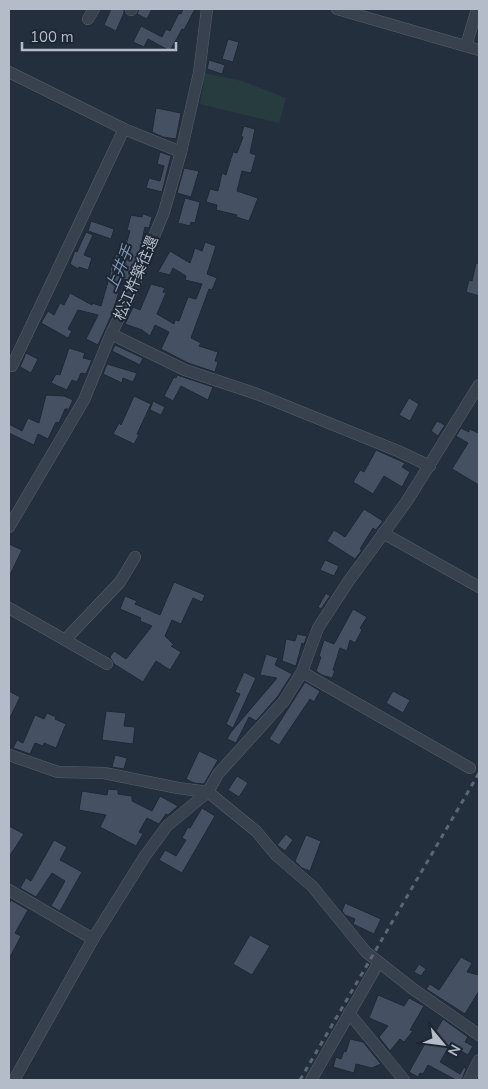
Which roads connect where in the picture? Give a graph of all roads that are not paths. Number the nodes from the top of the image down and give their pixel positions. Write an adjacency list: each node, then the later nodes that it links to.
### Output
1 (207, 9): 8 (street, 松江杵築往還)
2 (337, 9): 4 (street)
3 (477, 9): 4 (street)
4 (466, 46): 5 (street)
5 (479, 50)
6 (9, 72): 7 (street)
7 (124, 129): 8 (street); 10 (street)
8 (181, 152): 9 (street, 松江杵築往還)
9 (112, 334): 12 (street); 13 (street, 松江杵築往還)
10 (12, 366)
11 (479, 385): 12 (street)
12 (430, 466): 14 (street)
13 (9, 527)
14 (383, 533): 16 (street); 20 (street)
15 (134, 557): 18 (street)
16 (479, 587)
17 (9, 608): 18 (street)
18 (65, 640): 19 (street)
19 (107, 664)
20 (302, 672): 22 (street); 23 (street)
21 (9, 755): 23 (street)
22 (470, 768)
23 (208, 792): 25 (street); 26 (street)
24 (9, 890): 25 (street)
25 (93, 938): 30 (street)
26 (379, 962): 27 (street); 28 (street)
27 (349, 1014): 31 (street); 32 (street)
28 (479, 1035)
29 (479, 1060): 33 (street)
30 (14, 1080)
31 (311, 1080)
32 (404, 1080)
33 (469, 1080)

